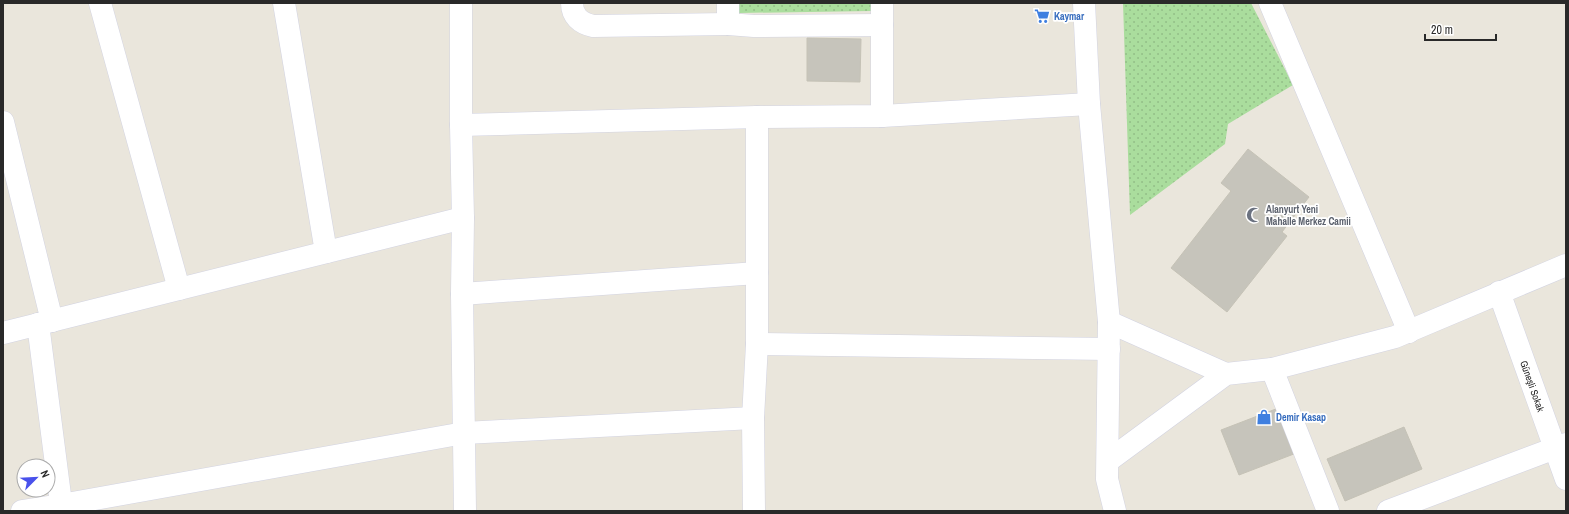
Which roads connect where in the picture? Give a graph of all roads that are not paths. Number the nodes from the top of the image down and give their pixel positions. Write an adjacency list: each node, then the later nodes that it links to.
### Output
1 (100, 3): 19 (street)
2 (284, 3): 16 (street)
3 (461, 3): 14 (street)
4 (572, 3): 8 (street)
5 (882, 3): 9 (street)
6 (1084, 3): 10 (street)
7 (1270, 3): 24 (street)
8 (728, 14): 9 (street)
9 (882, 24): 11 (street)
10 (1089, 104): 11 (street); 22 (street)
11 (882, 116): 12 (street)
12 (757, 117): 14 (street); 18 (street)
13 (3, 122): 23 (street)
14 (461, 125): 15 (street)
15 (464, 218): 16 (street); 21 (street)
16 (326, 252): 19 (street)
17 (1566, 265): 20 (street)
18 (757, 273): 21 (street); 26 (street)
19 (178, 289): 23 (street)
20 (1500, 292): 24 (street); 32 (street, Güneşli Sokak)
21 (462, 294): 31 (street)
22 (1109, 322): 27 (street); 29 (street)
23 (45, 323): 25 (street); 35 (street)
24 (1409, 332): 28 (street)
25 (3, 333)
26 (757, 344): 27 (street); 30 (street)
27 (1108, 349): 33 (street)
28 (1272, 368): 29 (street); 40 (street)
29 (1226, 374): 33 (street)
30 (753, 418): 31 (street); 38 (street)
31 (464, 433): 35 (street); 37 (street)
32 (1560, 447): 34 (street, Güneşli Sokak); 41 (street)
33 (1108, 461): 39 (street)
34 (1566, 479)
35 (62, 508): 36 (street)
36 (22, 511)
37 (465, 511)
38 (754, 511)
39 (1115, 511)
40 (1328, 511)
41 (1388, 511)

